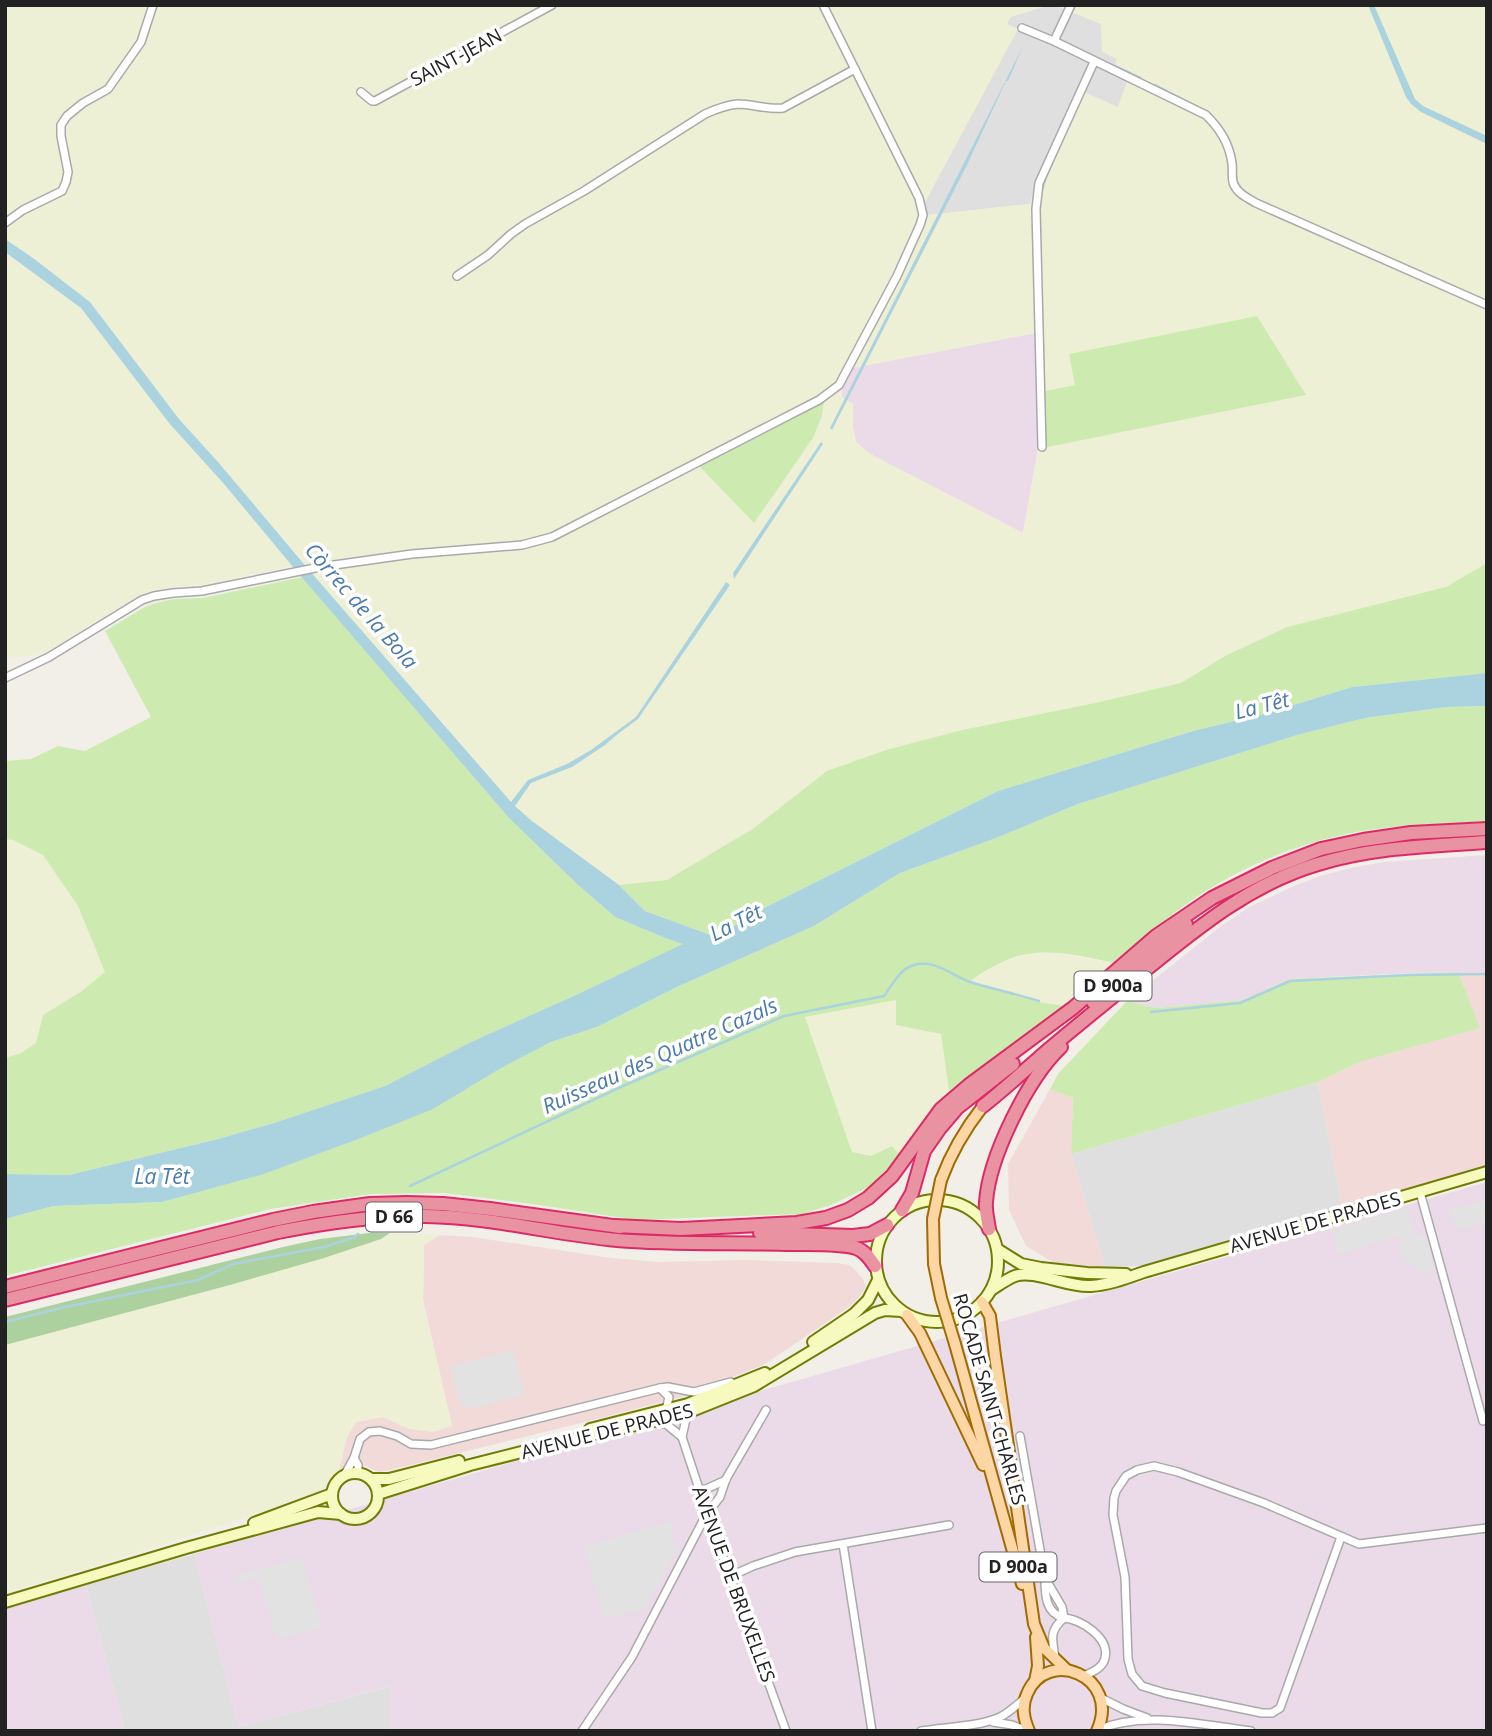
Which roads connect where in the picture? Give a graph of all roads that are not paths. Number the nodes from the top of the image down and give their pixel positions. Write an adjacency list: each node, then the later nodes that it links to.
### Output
1 (153, 5): 10 (street)
2 (552, 5): 9 (street, SAINT-JEAN)
3 (823, 5): 8 (street)
4 (1071, 5): 6 (street)
5 (1021, 28): 6 (street)
6 (1056, 42): 7 (street)
7 (1094, 62): 12 (street); 13 (street)
8 (855, 69): 11 (street); 14 (street)
9 (361, 92)
10 (5, 223)
11 (457, 276)
12 (1487, 305)
13 (1042, 447)
14 (5, 678)
15 (1487, 829): 17 (highway, D 900a)
16 (1487, 842): 19 (highway, D 900a)
17 (1252, 877): 18 (highway); 20 (highway, D 900a)
18 (1200, 905): 23 (highway); 25 (highway)
19 (1170, 950): 20 (highway, D 900a); 26 (highway)
20 (983, 1106): 54 (main road, ROCADE SAINT-CHARLES / D 900a, bridge)
21 (1487, 1172): 22 (main road, AVENUE DE PRADES)
22 (1420, 1192): 30 (main road, AVENUE DE PRADES); 43 (street)
23 (902, 1210): 24 (main road); 26 (main road)
24 (887, 1225): 27 (highway, D 66); 29 (main road)
25 (614, 1226): 27 (highway, D 66); 32 (highway, D 66)
26 (989, 1230): 28 (main road)
27 (790, 1238): 29 (highway, D 66); 34 (highway, D 66)
28 (997, 1249): 30 (main road, AVENUE DE PRADES); 33 (main road)
29 (875, 1266): 31 (main road)
30 (1144, 1272): 33 (main road, AVENUE DE PRADES)
31 (878, 1280): 36 (main road); 37 (main road, AVENUE DE PRADES)
32 (5, 1287)
33 (991, 1290): 35 (main road)
34 (5, 1300)
35 (982, 1303): 36 (main road); 65 (main road)
36 (904, 1313): 39 (main road, AVENUE DE PRADES); 54 (main road)
37 (769, 1371): 38 (street); 40 (main road, AVENUE DE PRADES)
38 (660, 1388): 40 (street); 46 (street)
39 (694, 1409): 42 (main road, AVENUE DE PRADES); 45 (street)
40 (666, 1410): 49 (main road, AVENUE DE PRADES)
41 (766, 1410): 50 (street)
42 (654, 1421): 45 (street); 53 (main road, AVENUE DE PRADES)
43 (1483, 1421)
44 (1020, 1436): 64 (street)
45 (682, 1437): 51 (street, AVENUE DE BRUXELLES)
46 (354, 1458): 47 (street); 48 (street)
47 (358, 1473): 48 (main road); 49 (main road)
48 (344, 1476): 52 (main road)
49 (371, 1479): 53 (main road)
50 (726, 1479): 51 (street); 55 (street)
51 (700, 1490): 55 (street, AVENUE DE BRUXELLES)
52 (332, 1494): 56 (main road); 61 (main road)
53 (378, 1494): 56 (main road)
54 (1001, 1509): 65 (main road, ROCADE SAINT-CHARLES / D 900a)
55 (707, 1513): 62 (street, AVENUE DE BRUXELLES); 75 (street)
56 (341, 1514): 61 (main road)
57 (949, 1525): 60 (street)
58 (1487, 1528): 59 (street)
59 (1341, 1537): 59 (street)
60 (843, 1544): 62 (street); 77 (street)
61 (186, 1548): 63 (main road)
62 (731, 1576): 76 (street, AVENUE DE BRUXELLES)
63 (5, 1602)
64 (1064, 1618): 66 (street); 68 (street)
65 (1034, 1624): 66 (main road, ROCADE SAINT-CHARLES / D 900a); 69 (main road, ROCADE SAINT-CHARLES / D 900a)
66 (1056, 1661): 67 (main road, ROCADE SAINT-CHARLES / D 900a)
67 (1067, 1670): 68 (main road); 69 (main road)
68 (1084, 1676): 71 (main road)
69 (1035, 1681): 70 (main road)
70 (1025, 1698): 73 (street); 79 (main road)
71 (1101, 1698): 72 (street); 80 (main road)
72 (1151, 1719): 80 (street); 81 (street)
73 (985, 1722): 74 (street); 79 (street)
74 (961, 1728): 78 (street)
75 (582, 1731)
76 (786, 1731)
77 (872, 1731)
78 (921, 1731)
79 (1029, 1731)
80 (1097, 1731)
81 (1251, 1731)

